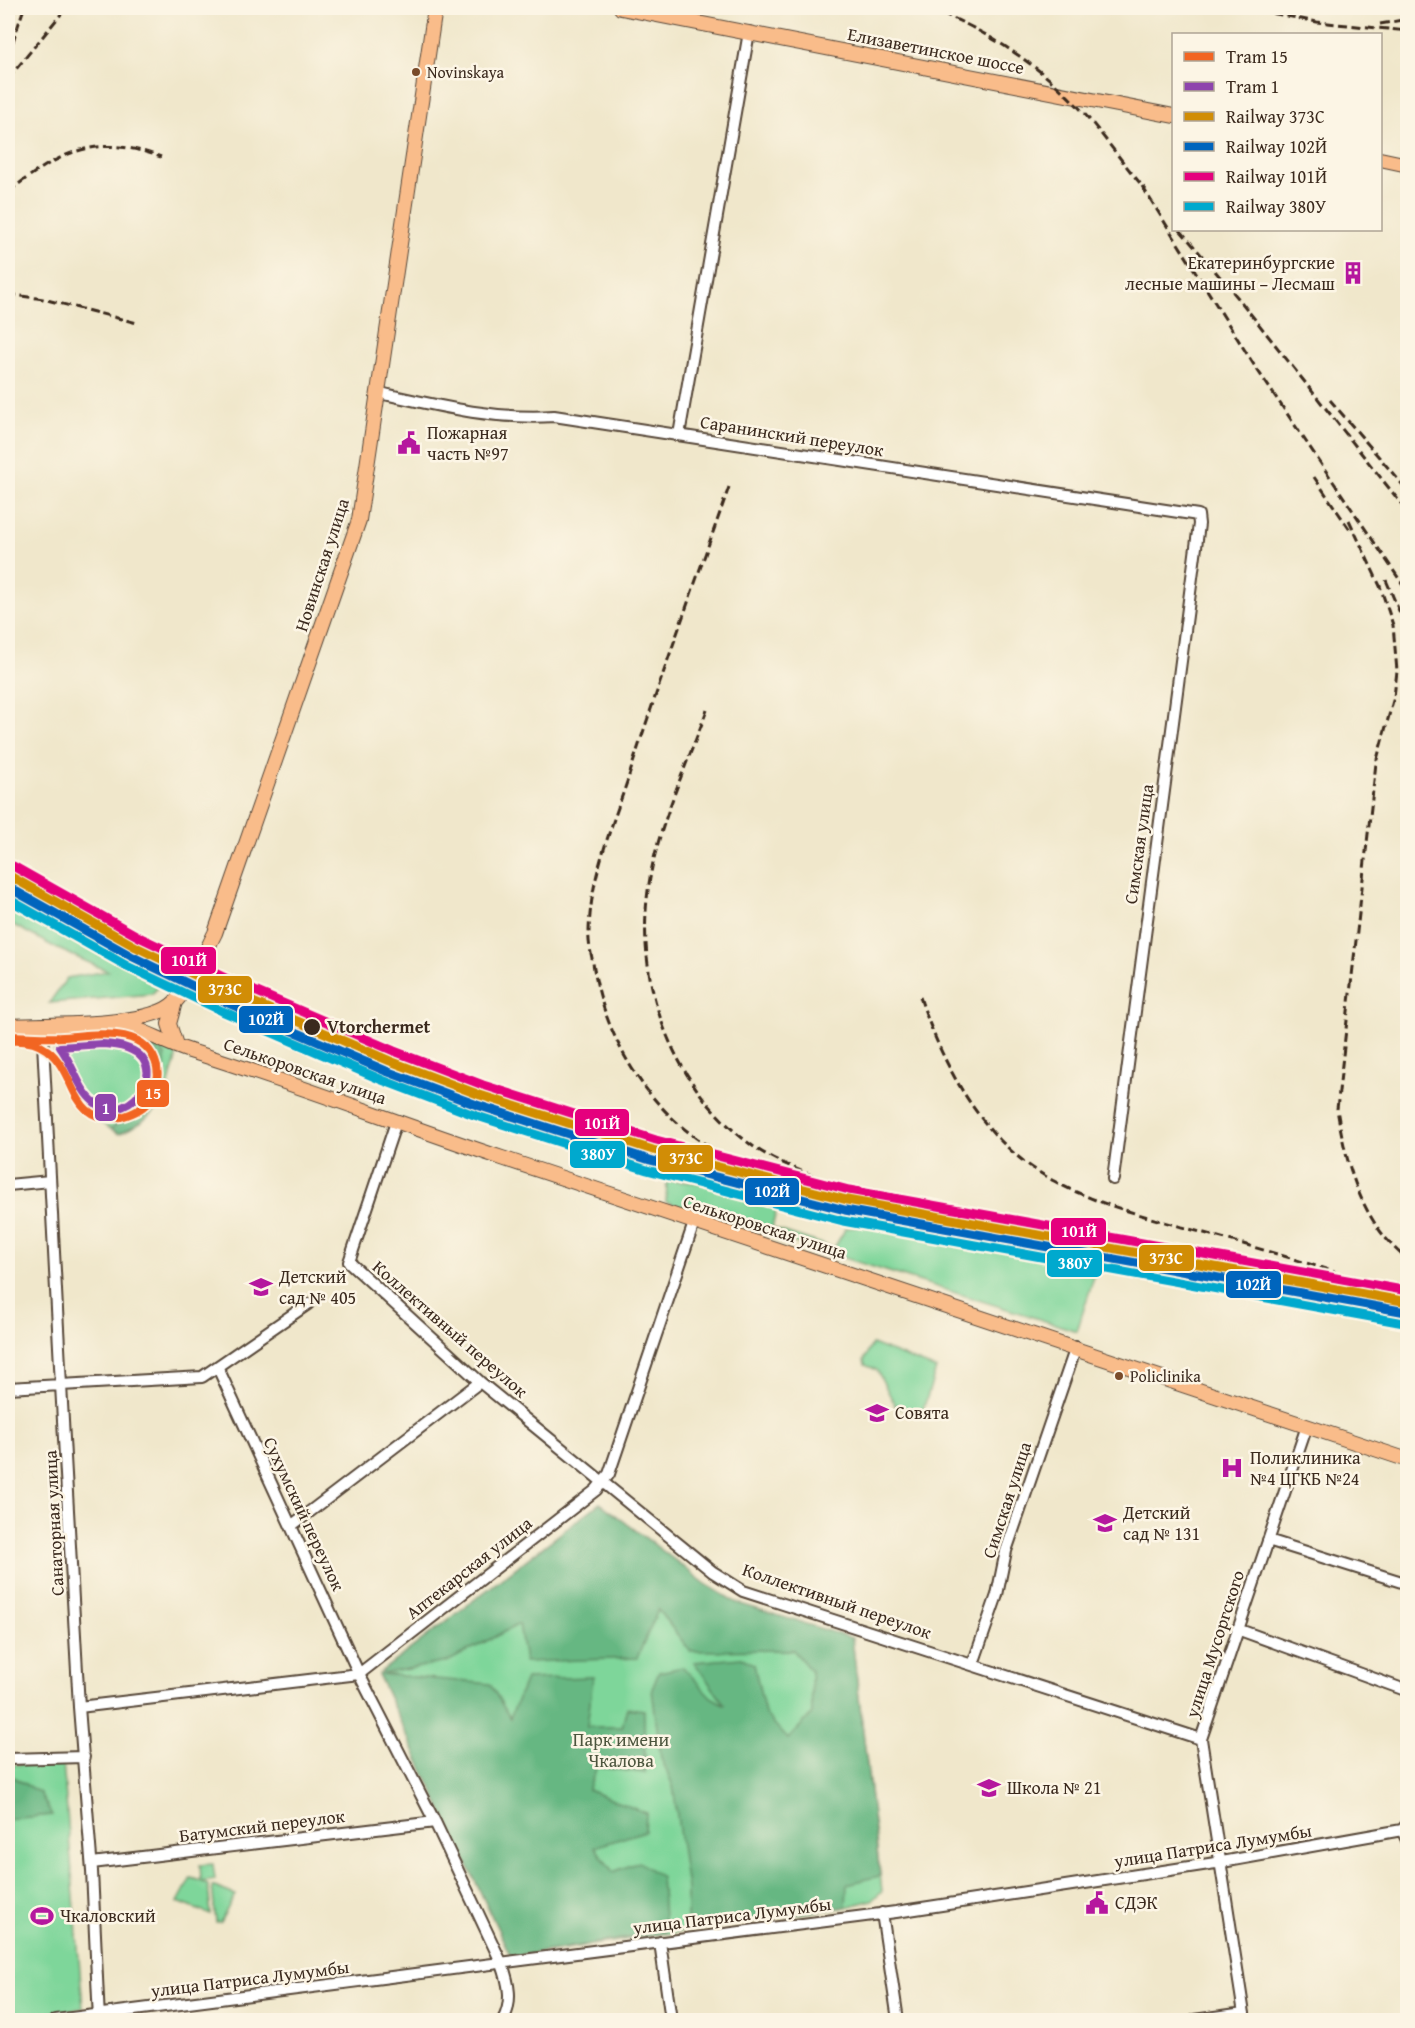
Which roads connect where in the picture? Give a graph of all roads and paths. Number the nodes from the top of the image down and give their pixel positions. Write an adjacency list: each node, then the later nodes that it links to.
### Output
1 (435, 8): 7 (main road, Новинская улица)
2 (621, 8): 3 (main road, Елизаветинское шоссе)
3 (749, 32): 4 (main road, Елизаветинское шоссе); 8 (street)
4 (1172, 116)
5 (1382, 159): 6 (main road)
6 (1407, 165)
7 (380, 393): 8 (street, Саранинский переулок); 10 (main road, Новинская улица)
8 (679, 435): 9 (street, Саранинский переулок)
9 (1198, 515): 16 (street, Симская улица)
10 (175, 1002): 11 (main road, Новинская улица); 14 (main road)
11 (113, 1022): 12 (main road); 14 (main road, Селькоровская улица)
12 (42, 1024): 13 (main road); 17 (street, Санаторная улица)
13 (8, 1026)
14 (176, 1045): 15 (main road, Селькоровская улица)
15 (396, 1122): 19 (main road, Селькоровская улица); 23 (street, Коллективный переулок)
16 (1113, 1179)
17 (50, 1181): 18 (street); 24 (street, Санаторная улица)
18 (8, 1185)
19 (694, 1223): 21 (main road, Селькоровская улица); 28 (street, Аптекарская улица)
20 (308, 1304): 22 (street)
21 (1076, 1347): 26 (main road, Селькоровская улица); 33 (street, Симская улица)
22 (218, 1368): 24 (street); 29 (street, Сухумский переулок)
23 (480, 1382): 28 (street, Коллективный переулок); 29 (street)
24 (61, 1385): 25 (street); 36 (street, Санаторная улица)
25 (8, 1388)
26 (1307, 1426): 27 (main road, Селькоровская улица); 30 (street, улица Мусоргского)
27 (1407, 1460)
28 (603, 1483): 33 (street, Коллективный переулок); 34 (street, Аптекарская улица)
29 (291, 1526): 34 (street, Сухумский переулок)
30 (1268, 1540): 31 (street); 32 (street, улица Мусоргского)
31 (1407, 1584)
32 (1237, 1629): 35 (street); 37 (street, улица Мусоргского)
33 (973, 1664): 37 (street, Коллективный переулок)
34 (359, 1674): 36 (street); 40 (street, Сухумский переулок)
35 (1407, 1691)
36 (79, 1707): 38 (street, Санаторная улица)
37 (1202, 1739): 43 (street, улица Мусоргского)
38 (84, 1757): 39 (street); 44 (street, Санаторная улица)
39 (8, 1759)
40 (435, 1822): 44 (street, Батумский переулок); 47 (street, Сухумский переулок)
41 (1406, 1829): 42 (street); 43 (street, улица Патриса Лумумбы)
42 (1407, 1842)
43 (1222, 1862): 45 (street, улица Патриса Лумумбы); 49 (street, улица Мусоргского)
44 (92, 1863): 48 (street, Санаторная улица)
45 (882, 1913): 46 (street, улица Патриса Лумумбы); 53 (street)
46 (660, 1942): 47 (street, улица Патриса Лумумбы); 52 (street)
47 (502, 1964): 48 (street, улица Патриса Лумумбы); 51 (street, Сухумский переулок)
48 (99, 2017): 50 (street, улица Патриса Лумумбы)
49 (1244, 2017): 54 (street)
50 (56, 2020)
51 (503, 2020)
52 (671, 2020)
53 (898, 2020)
54 (1194, 2020)

